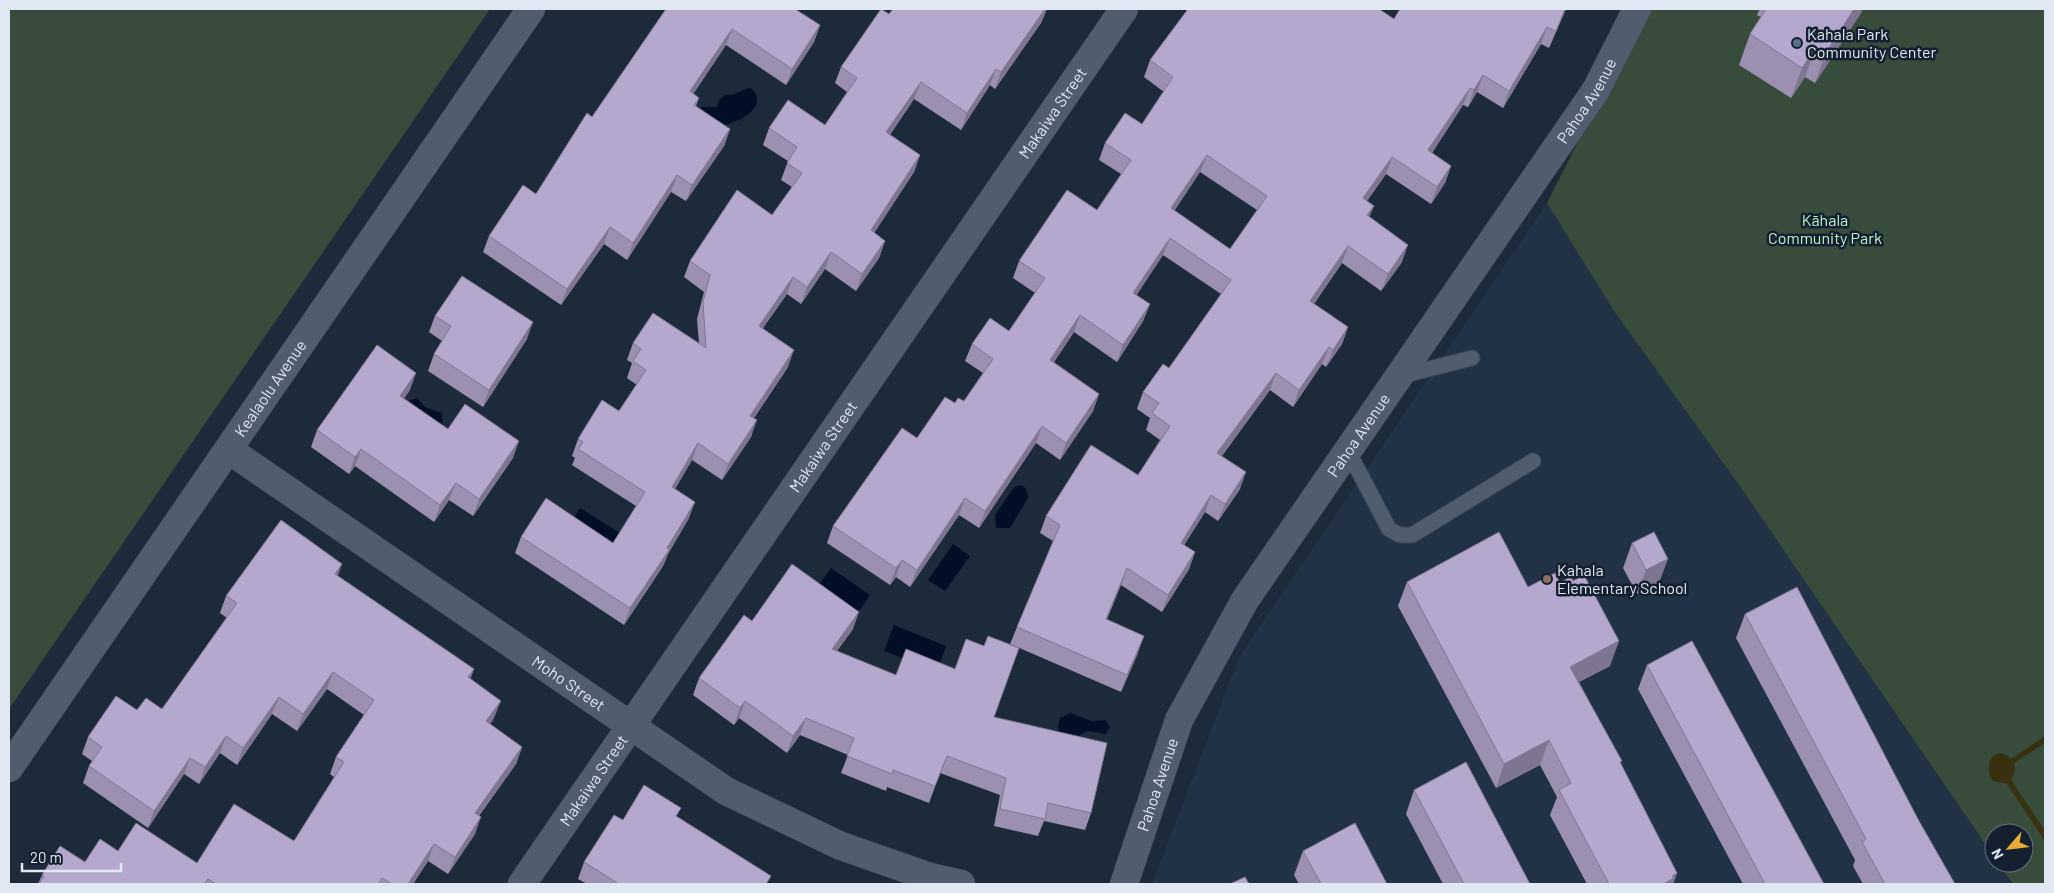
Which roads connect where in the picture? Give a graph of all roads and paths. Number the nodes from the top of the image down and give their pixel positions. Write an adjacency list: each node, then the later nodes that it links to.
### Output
1 (532, 9): 6 (street, Kealaolu Avenue)
2 (1124, 9): 9 (street, Makaiwa Street)
3 (1637, 9): 5 (street, Pahoa Avenue)
4 (1472, 358): 5 (lane)
5 (1400, 376): 7 (street, Pahoa Avenue)
6 (229, 450): 9 (street, Moho Street); 10 (street, Kealaolu Avenue)
7 (1348, 451): 8 (lane); 13 (street, Pahoa Avenue)
8 (1533, 461)
9 (631, 724): 11 (street, Makaiwa Street); 12 (street, Moho Street)
10 (9, 768)
11 (522, 884)
12 (961, 884)
13 (1124, 884)

